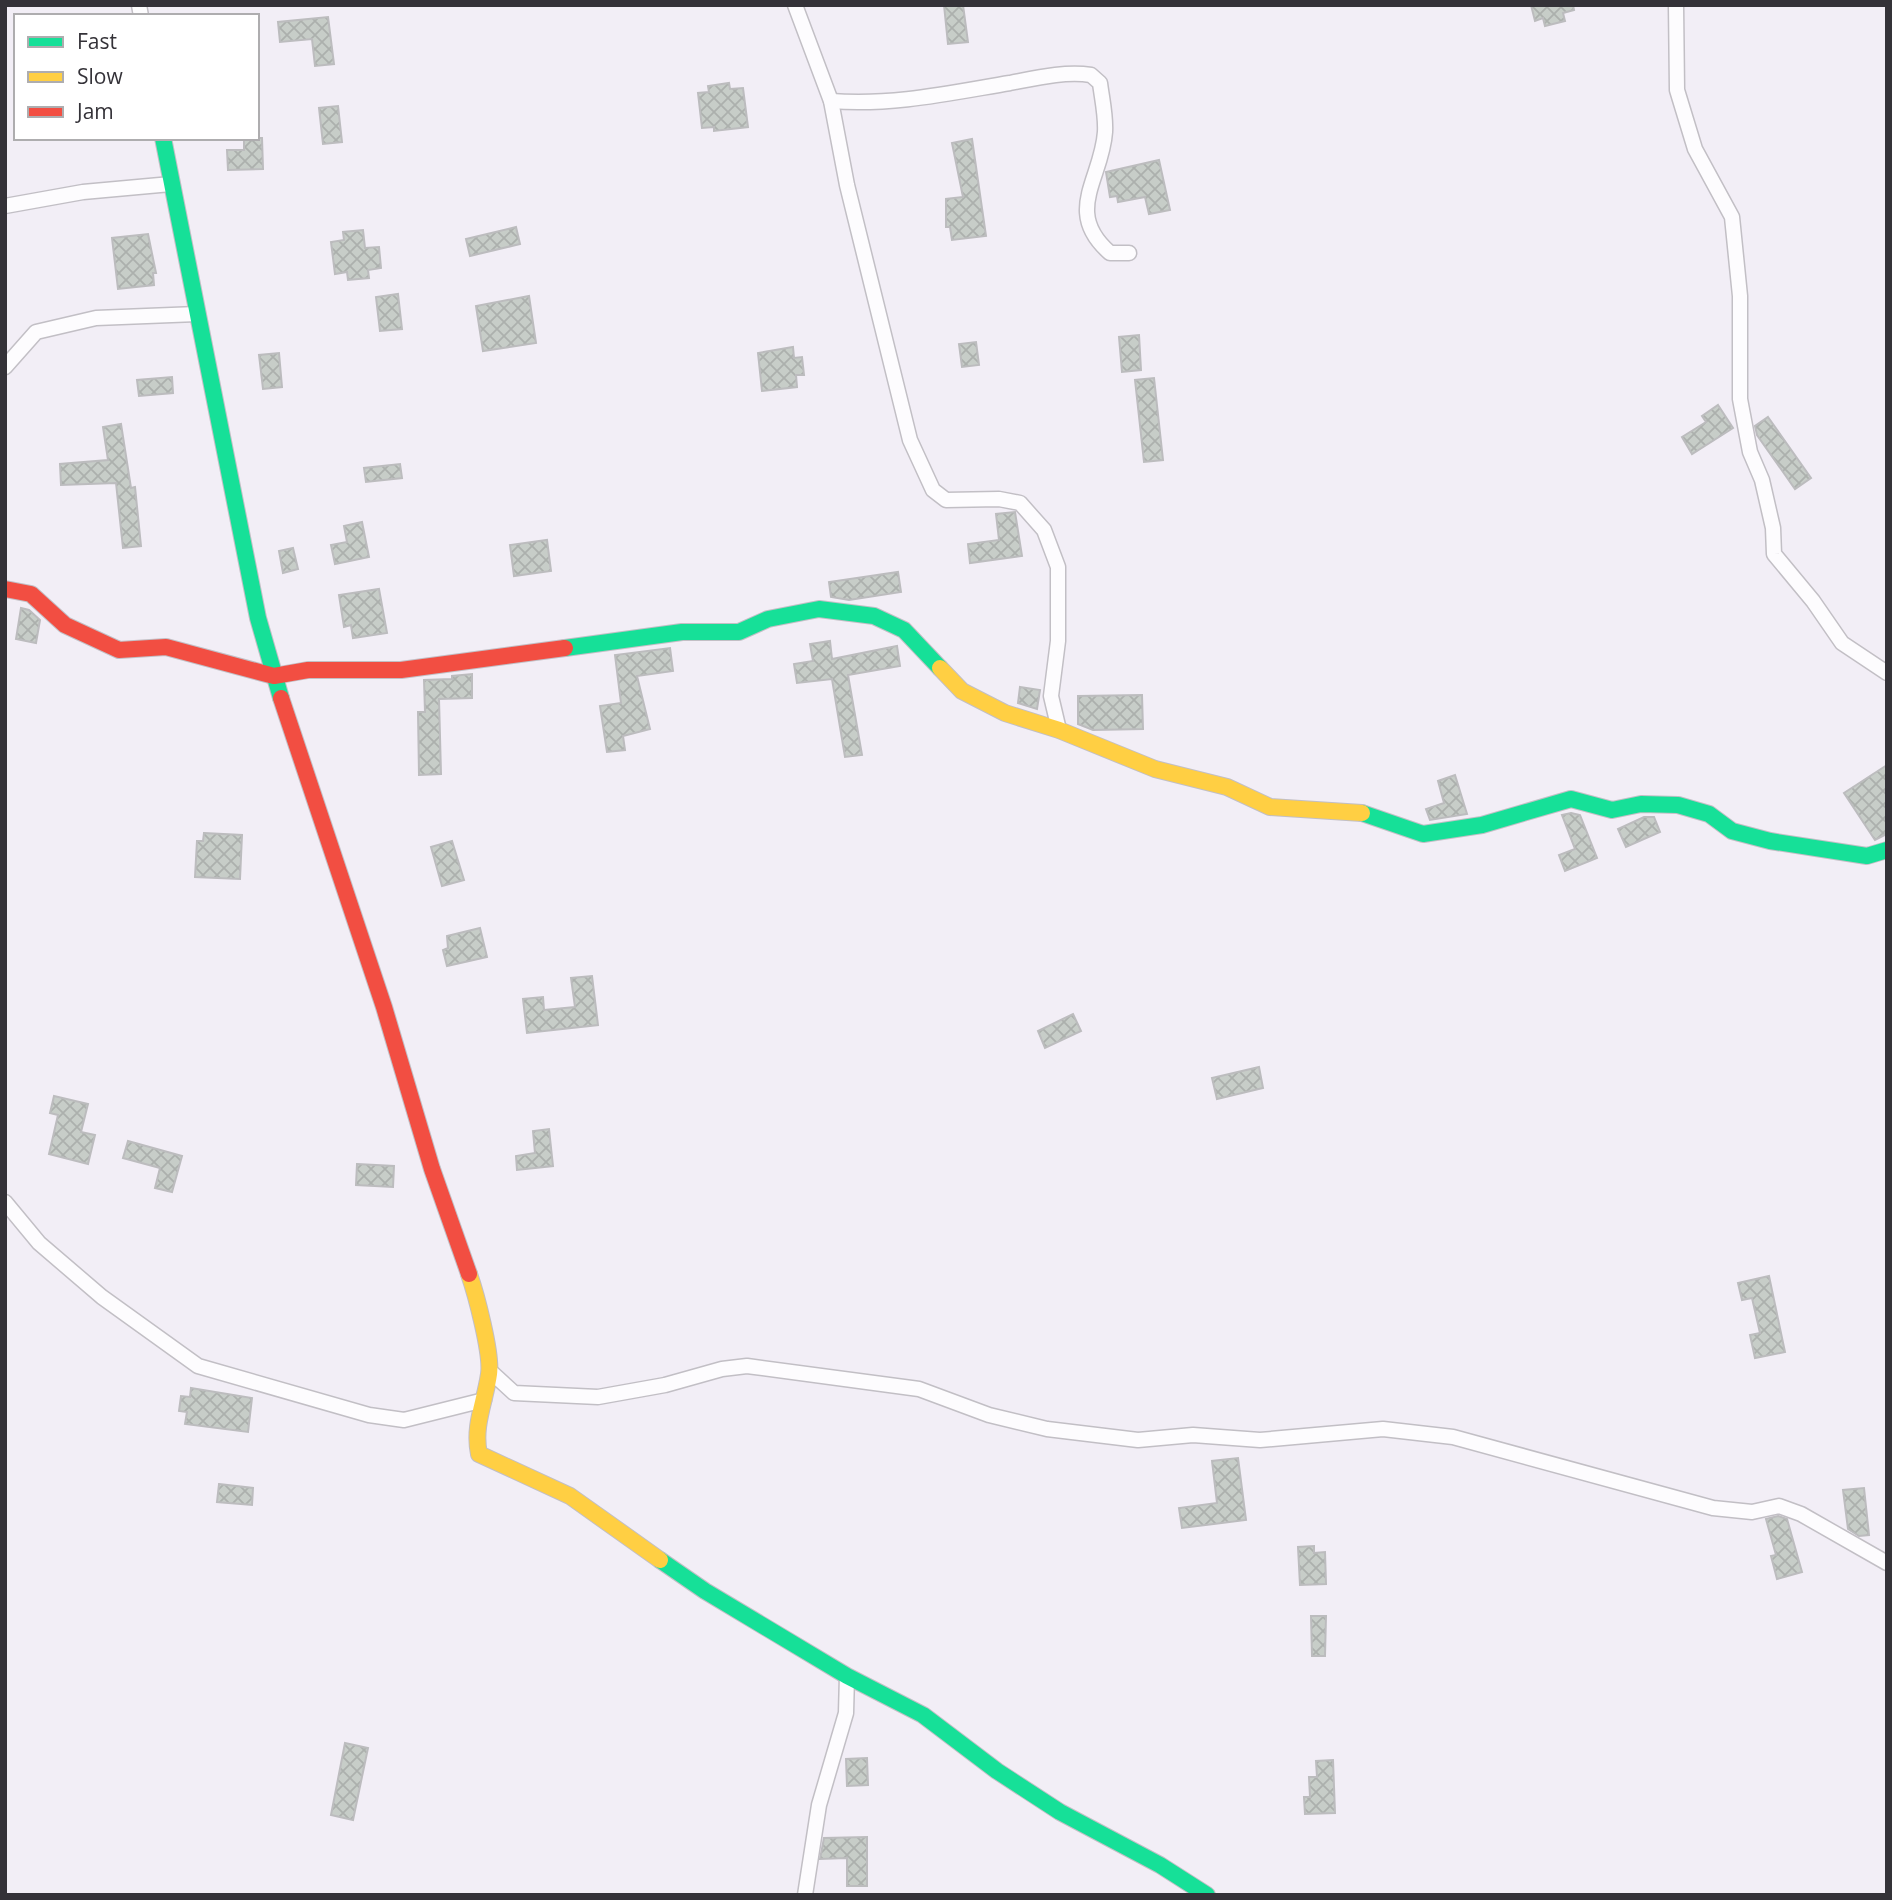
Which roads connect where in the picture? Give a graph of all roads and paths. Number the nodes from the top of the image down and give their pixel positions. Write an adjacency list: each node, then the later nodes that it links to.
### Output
1 (795, 5): 3 (street)
2 (1676, 5): 11 (street)
3 (831, 101): 7 (street); 13 (street)
4 (163, 140): 5 (street)
5 (172, 184): 6 (street); 8 (street)
6 (5, 206)
7 (1129, 253)
8 (197, 314): 9 (street); 12 (street)
9 (5, 367)
10 (5, 589): 12 (street)
11 (1887, 673)
12 (274, 676): 13 (street); 16 (street)
13 (1059, 730): 14 (street)
14 (1887, 850)
15 (5, 1202): 17 (street)
16 (490, 1371): 17 (street); 18 (street)
17 (484, 1400): 19 (street)
18 (1887, 1563)
19 (847, 1676): 20 (street); 21 (street)
20 (805, 1895)
21 (1207, 1895)

